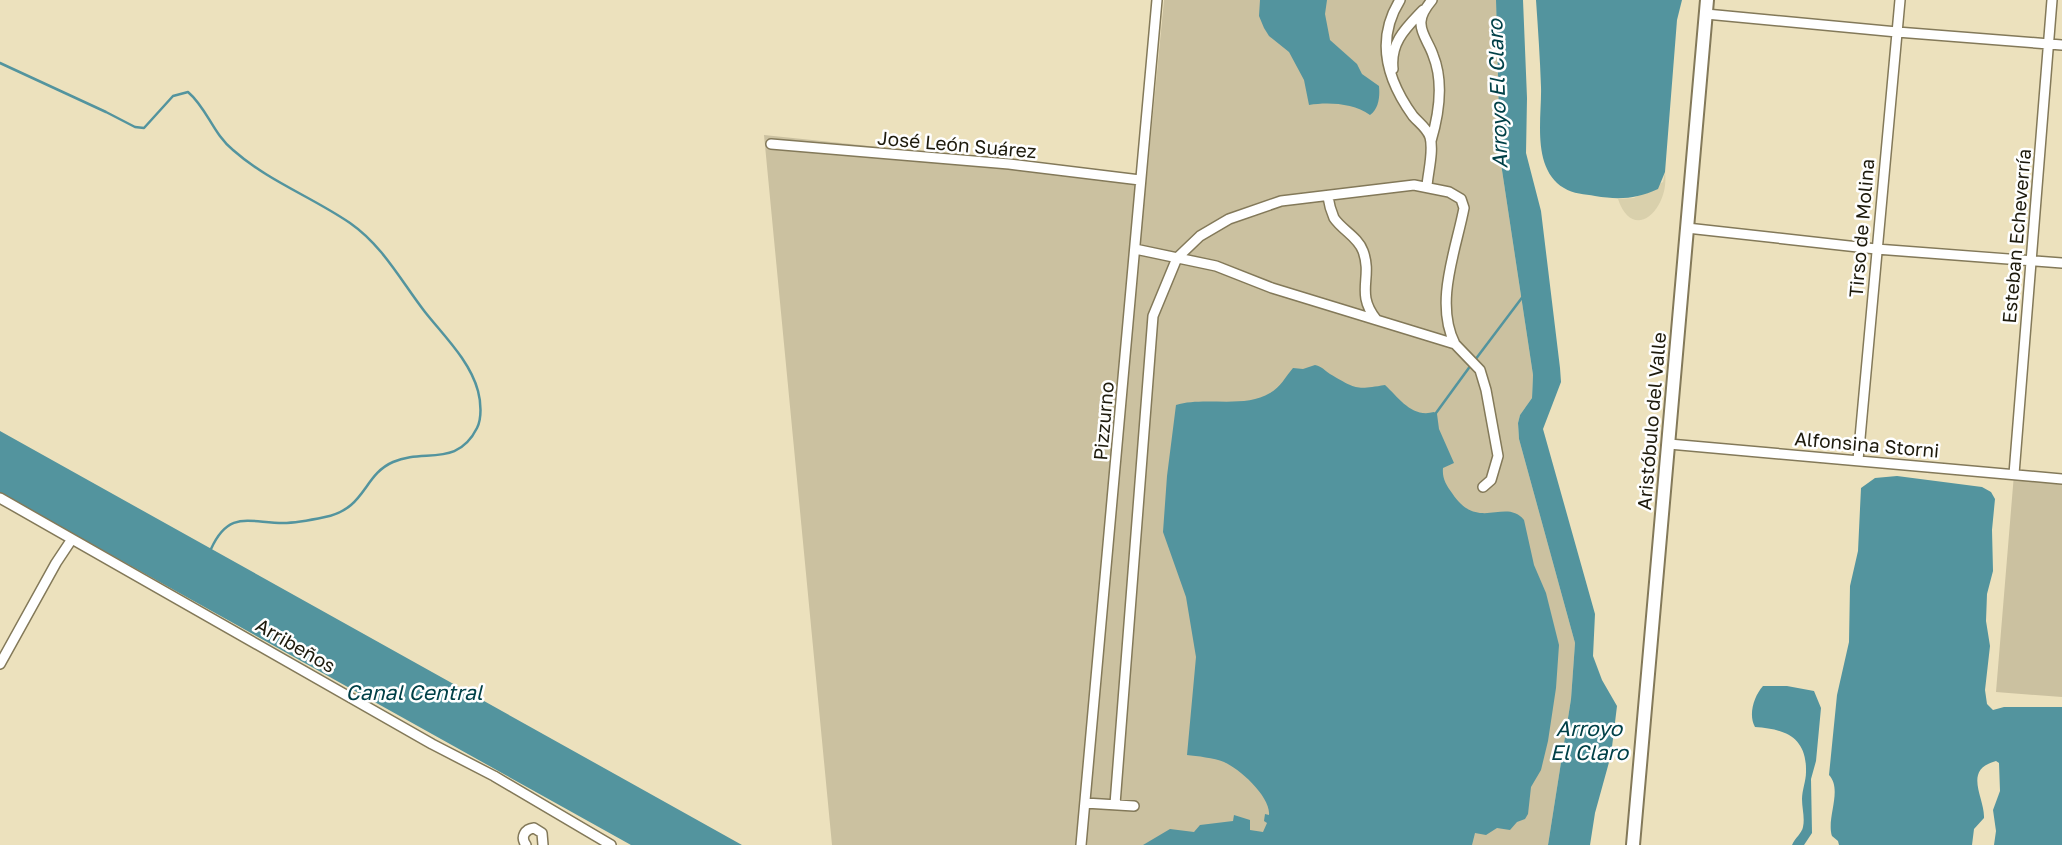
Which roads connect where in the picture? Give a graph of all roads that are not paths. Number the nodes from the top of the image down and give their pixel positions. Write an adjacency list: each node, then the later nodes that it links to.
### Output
1 (1157, 0): 13 (street, Pizzurno)
2 (1400, 0): 10 (street)
3 (1900, 0): 7 (street, Tirso de Molina)
4 (2052, 0): 8 (street, Esteban Echeverría)
5 (1430, 1): 10 (street); 11 (street)
6 (1707, 7): 7 (street); 16 (street, Aristóbulo del Valle)
7 (1896, 32): 8 (street); 17 (street, Tirso de Molina)
8 (2049, 44): 9 (street); 20 (street, Esteban Echeverría)
9 (2062, 45)
10 (1395, 86): 11 (street)
11 (1431, 141): 14 (street)
12 (771, 144): 13 (street, José León Suárez)
13 (1140, 180): 18 (street, Pizzurno)
14 (1427, 186): 15 (street); 23 (street)
15 (1328, 197): 19 (street); 22 (street)
16 (1688, 228): 17 (street); 24 (street, Aristóbulo del Valle)
17 (1876, 248): 20 (street); 25 (street, Tirso de Molina)
18 (1135, 249): 19 (street); 32 (street, Pizzurno)
19 (1177, 258): 22 (street); 33 (street)
20 (2031, 260): 21 (street); 26 (street, Esteban Echeverría)
21 (2062, 263)
22 (1377, 320): 23 (street)
23 (1455, 344): 28 (street)
24 (1669, 444): 25 (street, Alfonsina Storni); 39 (street, Aristóbulo del Valle)
25 (1858, 460): 26 (street, Alfonsina Storni)
26 (2014, 474): 27 (street, Alfonsina Storni)
27 (2062, 479)
28 (1483, 487)
29 (0, 498): 30 (street, Arribeños)
30 (72, 539): 31 (street); 37 (street, Arribeños)
31 (0, 664)
32 (1084, 803): 33 (street); 38 (street, Pizzurno)
33 (1115, 804): 34 (street)
34 (1133, 806)
35 (526, 845): 36 (street)
36 (543, 845)
37 (611, 845)
38 (1080, 845)
39 (1633, 845)

